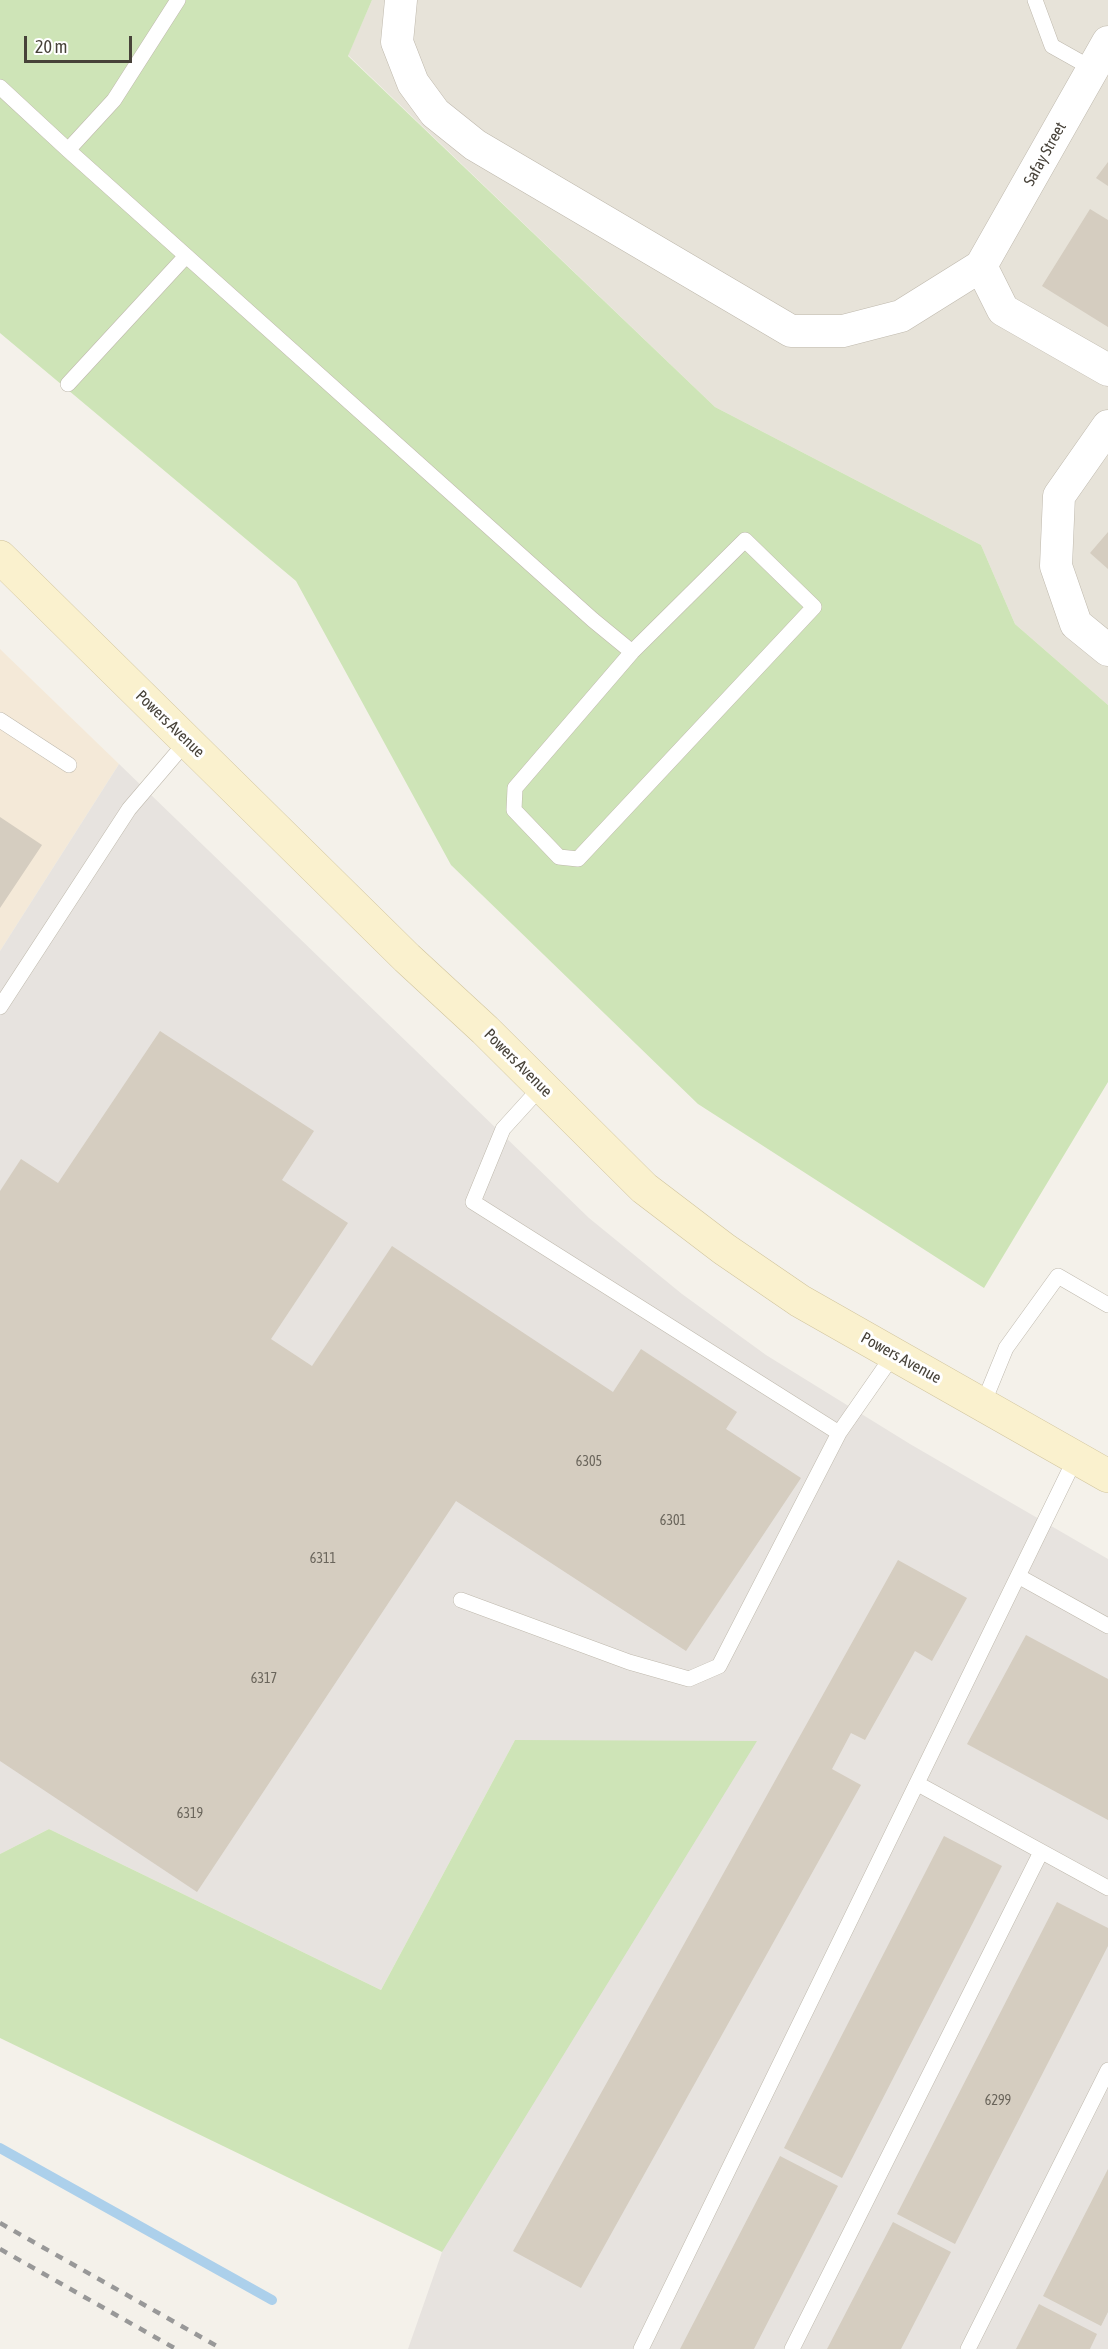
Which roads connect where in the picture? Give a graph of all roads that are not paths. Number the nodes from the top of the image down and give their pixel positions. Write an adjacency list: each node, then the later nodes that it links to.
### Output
1 (178, 0): 7 (lane)
2 (401, 0): 9 (street)
3 (1035, 0): 5 (lane)
4 (1108, 42): 5 (street, Safay Street)
5 (1093, 69): 9 (street, Safay Street)
6 (0, 87): 7 (lane)
7 (68, 150): 8 (lane)
8 (186, 256): 11 (lane); 15 (lane)
9 (981, 266): 10 (street)
10 (1108, 370)
11 (68, 384)
12 (1108, 426): 14 (street)
13 (2, 563): 17 (street, Powers Avenue)
14 (1108, 650)
15 (632, 652): 15 (lane)
16 (0, 720): 18 (lane)
17 (187, 741): 19 (lane); 20 (street, Powers Avenue)
18 (69, 765)
19 (0, 1007)
20 (542, 1086): 22 (street, Powers Avenue); 24 (lane)
21 (1108, 1305): 23 (lane)
22 (894, 1354): 23 (street, Powers Avenue); 24 (lane)
23 (983, 1404): 25 (street, Powers Avenue)
24 (839, 1433): 28 (lane)
25 (1076, 1457): 26 (street, Powers Avenue); 27 (lane)
26 (1108, 1476)
27 (1018, 1576): 29 (lane); 30 (lane)
28 (461, 1600)
29 (1108, 1626)
30 (918, 1784): 31 (lane); 34 (lane)
31 (1041, 1852): 32 (lane); 35 (lane)
32 (1108, 1888)
33 (1108, 2070): 36 (lane)
34 (641, 2349)
35 (792, 2349)
36 (968, 2349)

